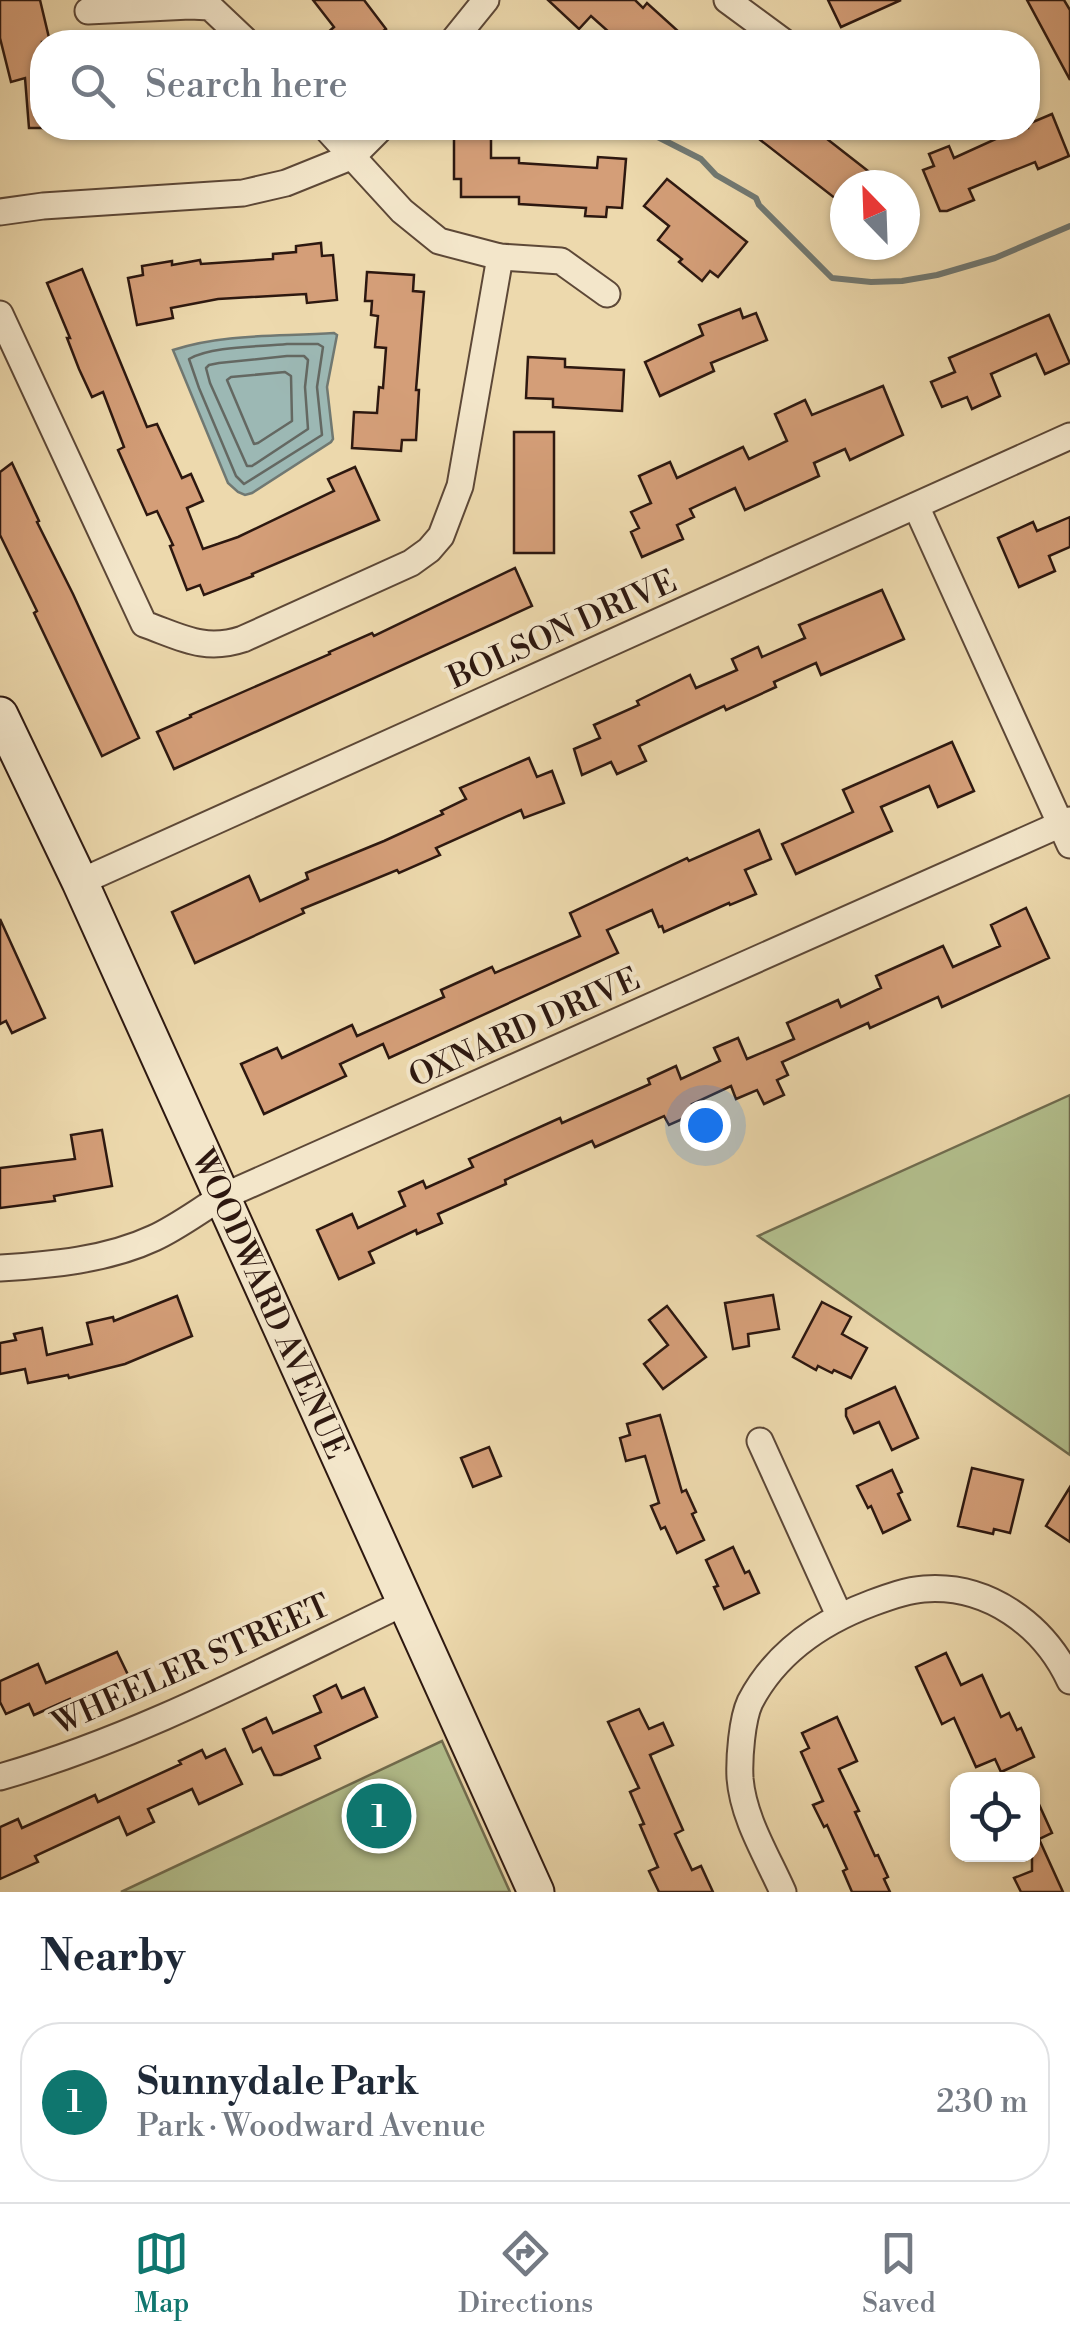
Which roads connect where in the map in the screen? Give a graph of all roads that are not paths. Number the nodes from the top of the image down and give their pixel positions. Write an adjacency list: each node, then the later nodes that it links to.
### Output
1 (486, 0): 5 (street)
2 (727, 0): 6 (street)
3 (88, 12): 4 (street)
4 (234, 30)
5 (462, 30)
6 (768, 30)
7 (338, 140): 9 (street)
8 (368, 140): 9 (street)
9 (353, 156): 10 (street); 11 (street)
10 (0, 212)
11 (500, 258): 12 (street); 13 (street)
12 (607, 294)
13 (0, 314)
14 (1070, 436): 15 (street, BOLSON DRIVE)
15 (916, 506): 18 (street); 19 (street, BOLSON DRIVE)
16 (0, 715): 17 (main road, WOODWARD AVENUE)
17 (9, 758): 19 (main road, WOODWARD AVENUE)
18 (1067, 830): 20 (street, OXNARD DRIVE)
19 (80, 882): 20 (main road, WOODWARD AVENUE)
20 (222, 1197): 21 (street, OXNARD DRIVE); 23 (main road, WOODWARD AVENUE)
21 (0, 1268)
22 (760, 1441): 24 (street)
23 (406, 1602): 26 (street, WHEELER STREET); 27 (main road, WOODWARD AVENUE)
24 (839, 1615): 25 (street); 28 (street)
25 (1070, 1681)
26 (0, 1777)
27 (536, 1892)
28 (784, 1892)

